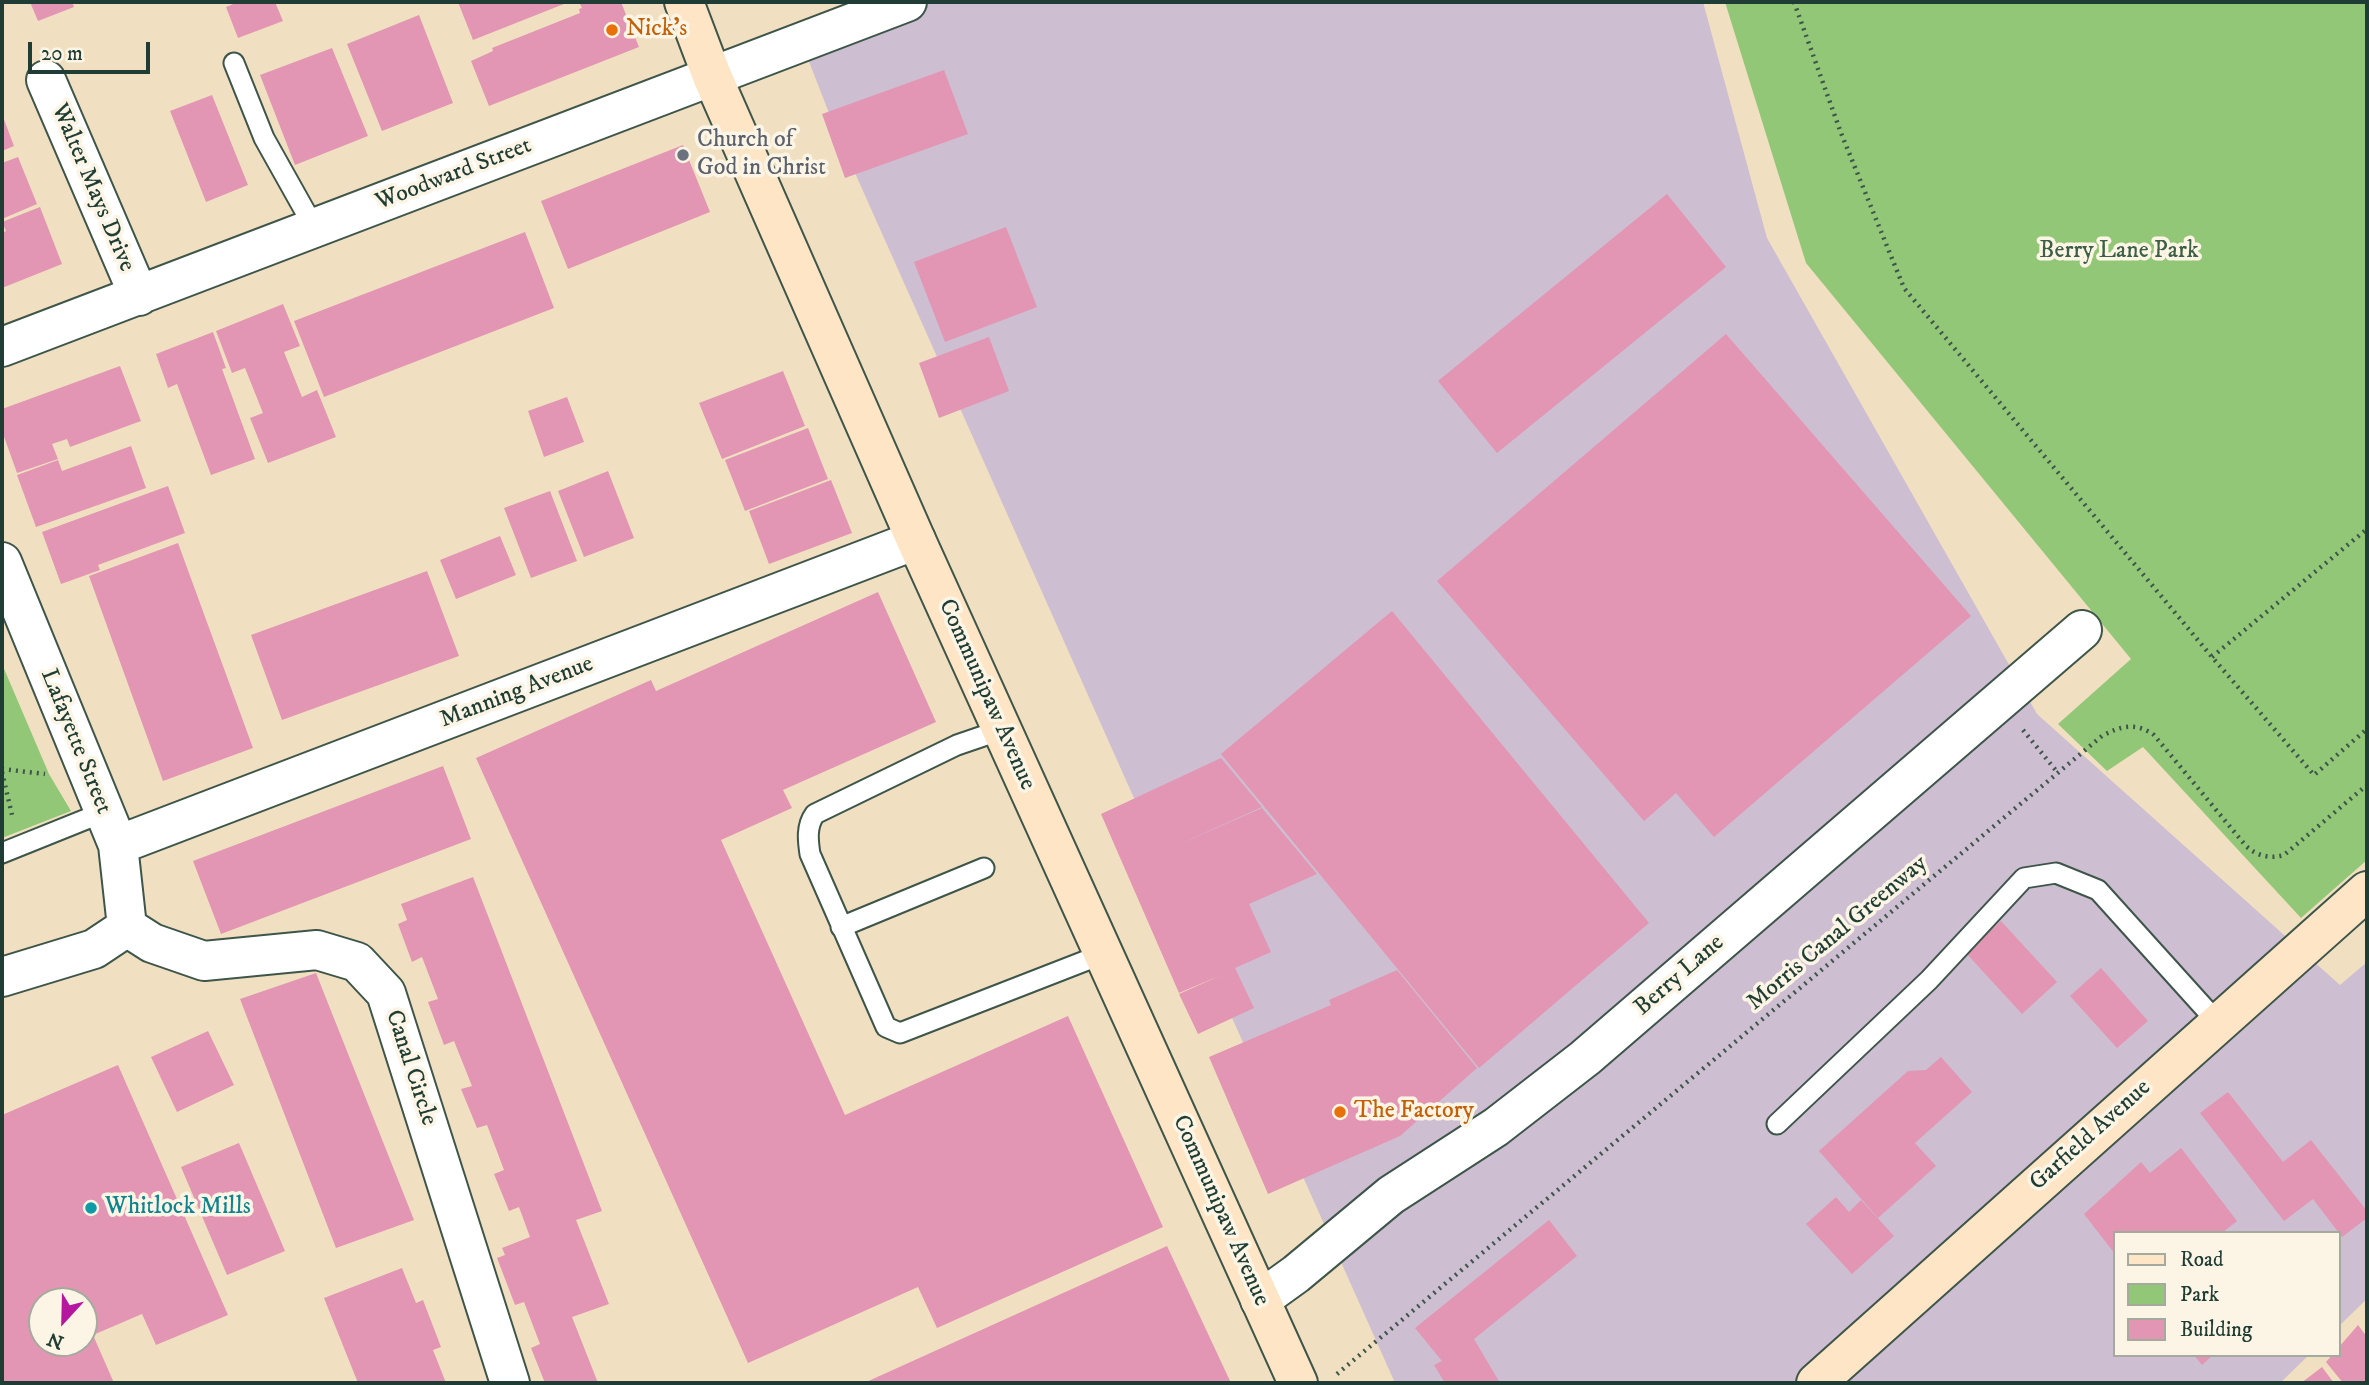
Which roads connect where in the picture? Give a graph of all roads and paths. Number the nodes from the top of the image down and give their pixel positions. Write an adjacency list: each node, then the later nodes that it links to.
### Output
1 (684, 2): 5 (street, Communipaw Avenue)
2 (907, 2): 5 (street, Woodward Street)
3 (1794, 2): 14 (path)
4 (234, 63): 7 (lane)
5 (712, 76): 7 (street, Woodward Street); 11 (street, Communipaw Avenue)
6 (46, 80): 8 (street, Walter Mays Drive)
7 (315, 229): 8 (street, Woodward Street)
8 (139, 296): 9 (street, Woodward Street)
9 (2, 347)
10 (2367, 529): 14 (path)
11 (916, 540): 17 (street, Communipaw Avenue); 23 (street, Manning Avenue)
12 (2, 562): 23 (street, Lafayette Street)
13 (2082, 630): 15 (street, Berry Lane)
14 (2212, 657): 16 (path)
15 (1999, 701): 19 (path); 33 (street, Berry Lane)
16 (2367, 729)
17 (1002, 730): 28 (lane); 29 (street, Communipaw Avenue)
18 (2, 771): 20 (path); 22 (path)
19 (2058, 773): 21 (path, Morris Canal Greenway); 34 (path, Morris Canal Greenway)
20 (49, 774)
21 (2367, 785)
22 (2, 822)
23 (111, 829): 24 (lane); 27 (street, Lafayette Street)
24 (2, 853)
25 (984, 868): 28 (lane)
26 (2367, 891): 31 (street, Garfield Avenue)
27 (127, 926): 30 (street); 35 (street, Canal Circle)
28 (841, 927): 29 (lane)
29 (1103, 954): 33 (street, Communipaw Avenue)
30 (2, 977)
31 (2218, 1023): 32 (lane); 36 (street, Garfield Avenue)
32 (1777, 1124)
33 (1260, 1300): 34 (street, Communipaw Avenue)
34 (1315, 1380)
35 (510, 1383)
36 (1816, 1383)

